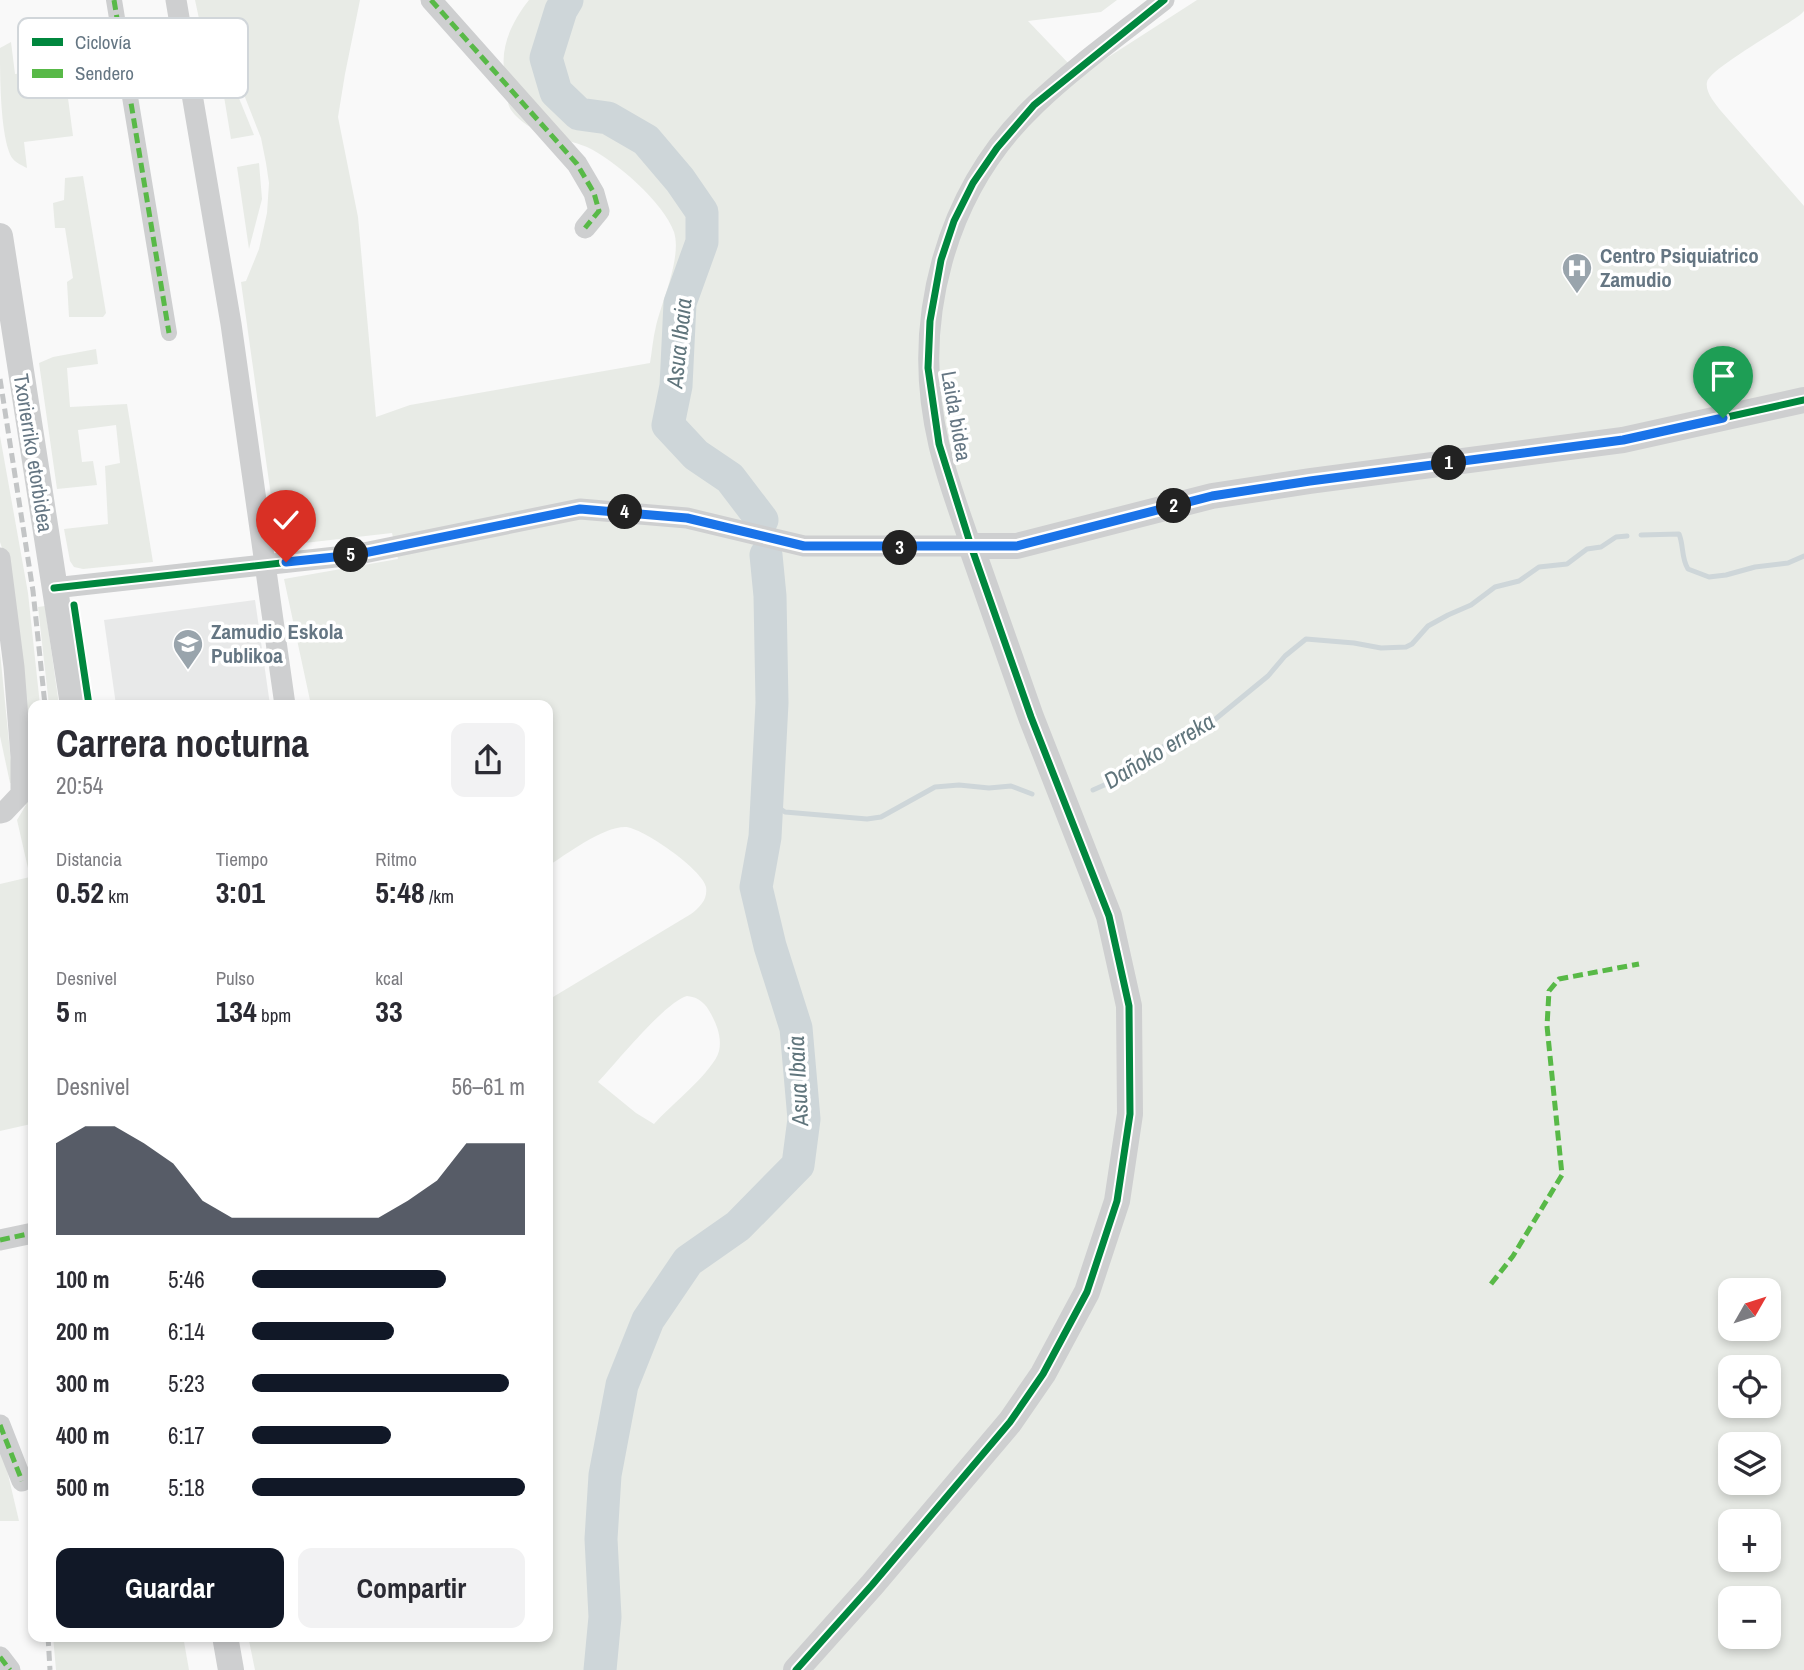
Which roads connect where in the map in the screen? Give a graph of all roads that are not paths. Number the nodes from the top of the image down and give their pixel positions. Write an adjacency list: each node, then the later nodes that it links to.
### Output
1 (114, 0): 5 (street)
2 (176, 0): 6 (street)
3 (430, 0): 9 (street)
4 (1164, 0): 13 (street, Laida bidea)
5 (117, 18)
6 (179, 18)
7 (130, 98): 11 (street)
8 (193, 98): 15 (street)
9 (585, 228)
10 (0, 236): 16 (street, Txorierriko etorbidea)
11 (169, 333)
12 (1804, 400): 13 (street)
13 (971, 546): 15 (street); 28 (street)
14 (0, 558): 19 (street)
15 (265, 564): 16 (street); 18 (street)
16 (54, 587): 17 (street, Txorierriko etorbidea)
17 (71, 700)
18 (284, 700)
19 (0, 813)
20 (28, 1234): 21 (street)
21 (0, 1240)
22 (0, 1425): 23 (street)
23 (22, 1480)
24 (226, 1642): 27 (street)
25 (0, 1657): 26 (street)
26 (10, 1670)
27 (231, 1670)
28 (796, 1670)

